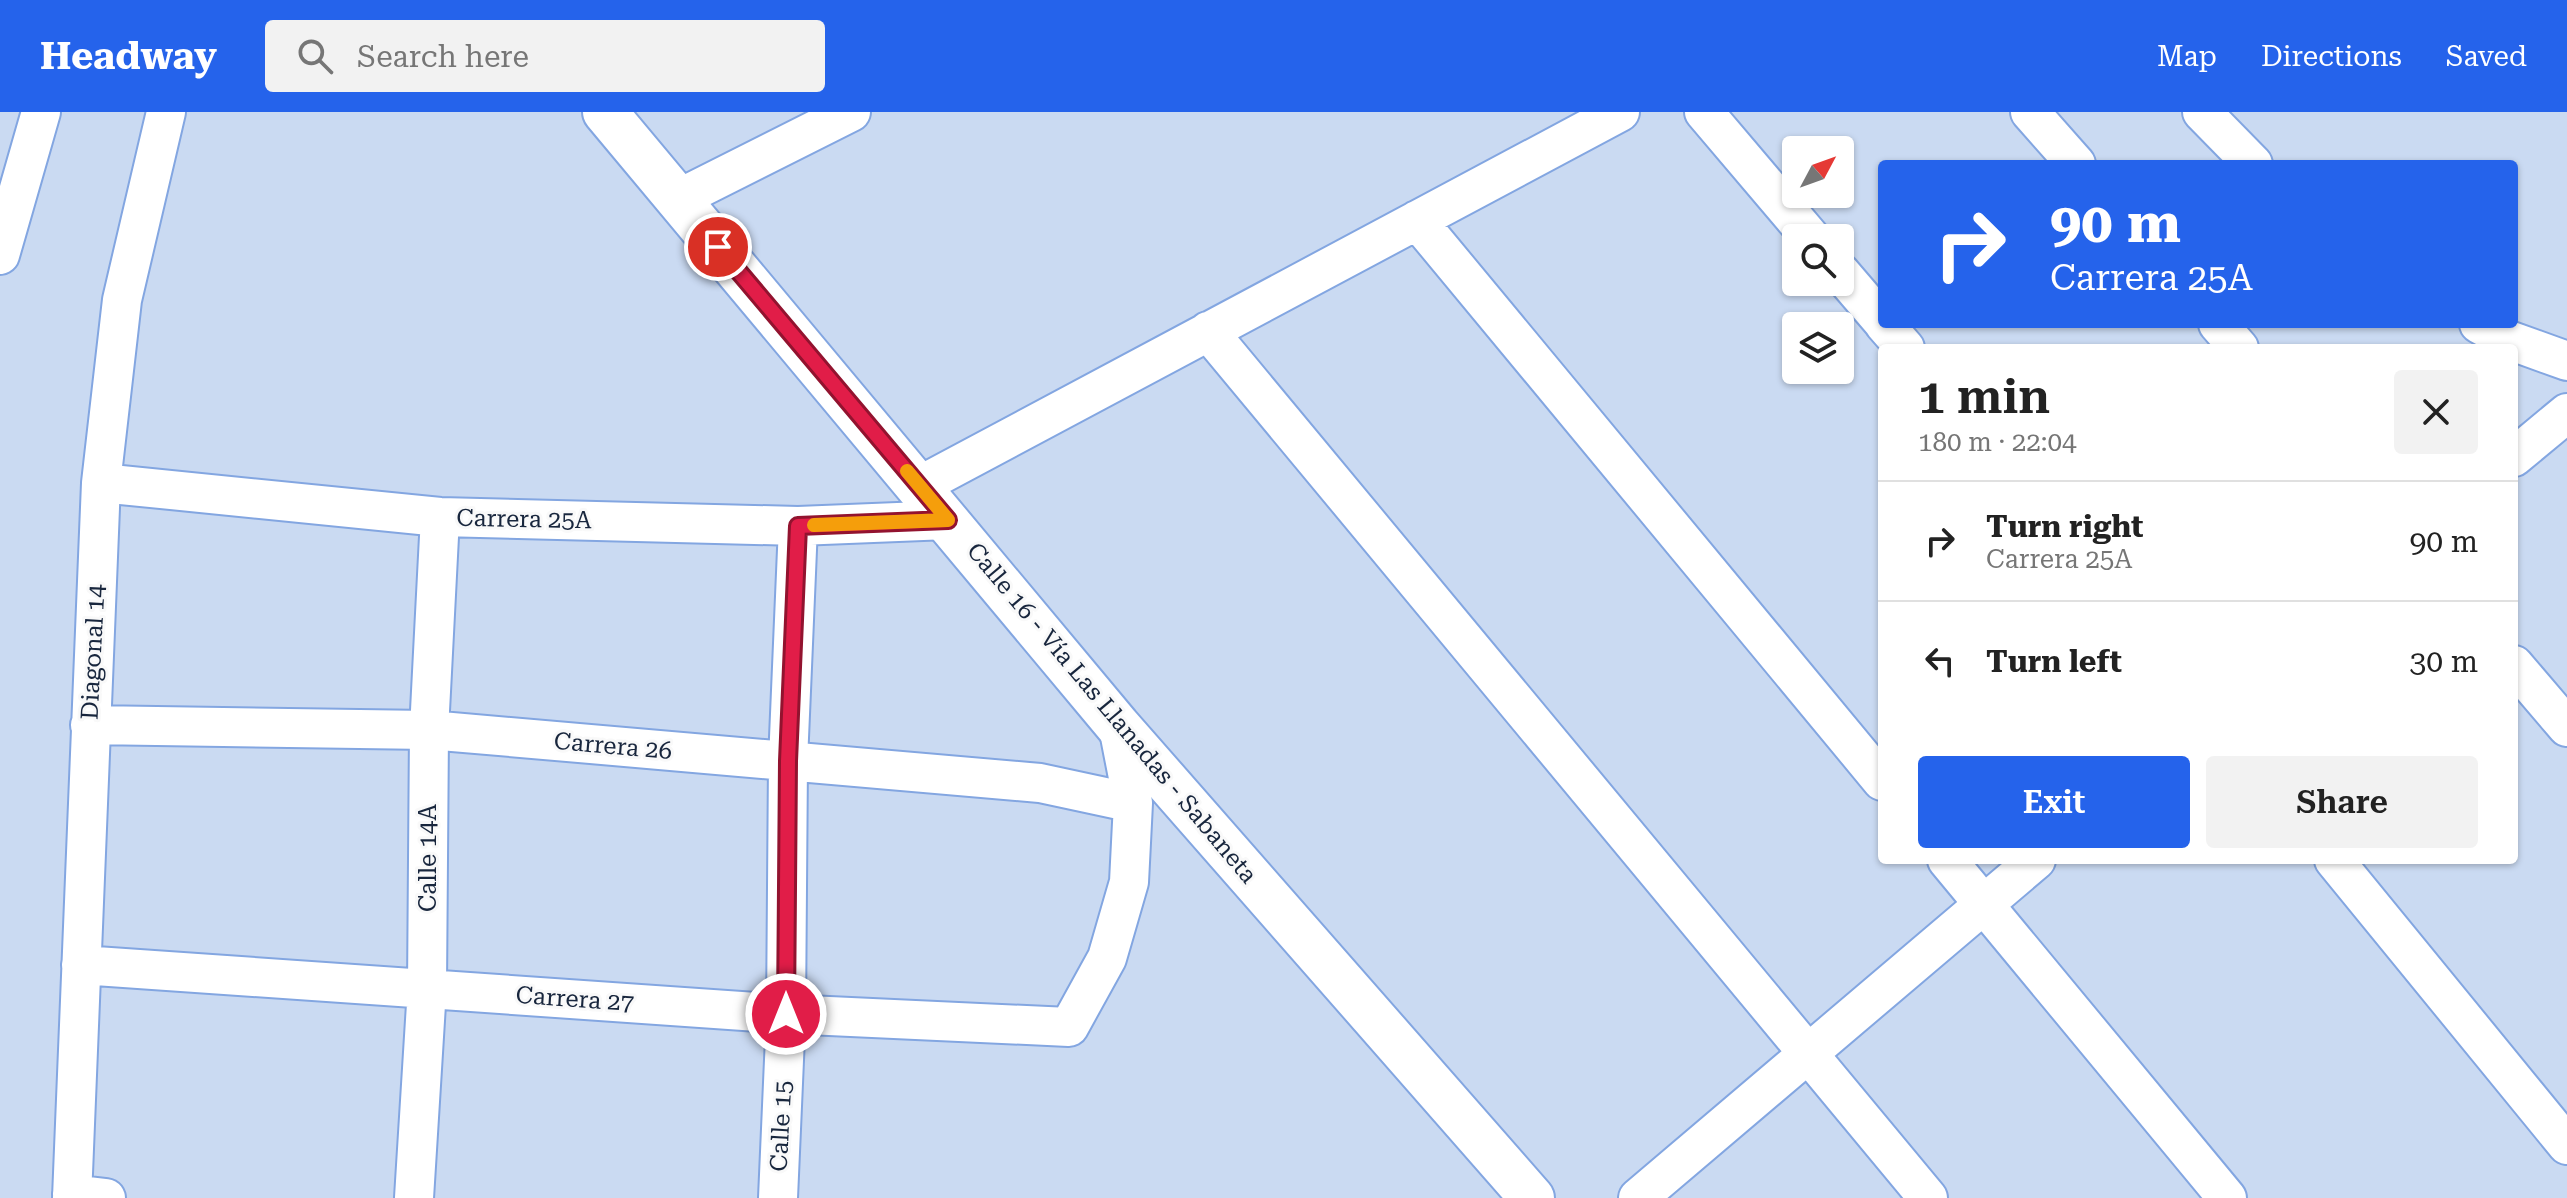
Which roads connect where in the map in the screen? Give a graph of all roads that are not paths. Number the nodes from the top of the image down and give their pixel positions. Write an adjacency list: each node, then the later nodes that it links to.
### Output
1 (41, 112): 14 (street)
2 (166, 112): 26 (street, Diagonal 14)
3 (605, 112): 11 (street, Calle 16 - Vía Las Llanadas - Sabaneta)
4 (851, 112): 11 (street)
5 (1620, 112): 12 (street)
6 (1704, 112): 13 (street)
7 (2030, 112): 9 (street)
8 (2202, 112): 10 (street)
9 (2072, 160)
10 (2249, 160)
11 (678, 199): 27 (street, Calle 16 - Vía Las Llanadas - Sabaneta)
12 (1417, 220): 19 (street); 37 (street)
13 (1799, 224)
14 (0, 255)
15 (1854, 289): 16 (street)
16 (1878, 317)
17 (1887, 328): 21 (street)
18 (2222, 328): 22 (street)
19 (1208, 331): 27 (street); 46 (street)
20 (2492, 332): 23 (street)
21 (1901, 344)
22 (2236, 344)
23 (2567, 361)
24 (2567, 413): 25 (street)
25 (2518, 454)
26 (101, 483): 28 (street, Carrera 25A); 32 (street, Diagonal 14)
27 (919, 486): 29 (street, Calle 16 - Vía Las Llanadas - Sabaneta)
28 (440, 517): 30 (street, Carrera 25A); 35 (street, Calle 14A)
29 (948, 520): 30 (street, Carrera 25A); 33 (street, Calle 16 - Vía Las Llanadas - Sabaneta)
30 (798, 526): 36 (street, Calle 15)
31 (2518, 670): 34 (street)
32 (90, 725): 35 (street, Carrera 26); 43 (street, Diagonal 14)
33 (1118, 726): 38 (street); 51 (street, Calle 16 - Vía Las Llanadas - Sabaneta)
34 (2567, 727)
35 (429, 730): 36 (street, Carrera 26); 44 (street, Calle 14A)
36 (788, 761): 38 (street, Carrera 26); 45 (street, Calle 15)
37 (1878, 776)
38 (1133, 803): 45 (street, Carrera 27)
39 (1950, 864): 42 (street)
40 (2031, 864): 42 (street)
41 (2337, 864): 47 (street)
42 (1984, 904): 46 (street); 54 (street)
43 (81, 965): 44 (street, Carrera 27); 48 (street, Diagonal 14)
44 (427, 988): 45 (street, Carrera 27); 49 (street, Calle 14A)
45 (786, 1014): 50 (street, Calle 15)
46 (1806, 1054): 52 (street); 53 (street)
47 (2567, 1145)
48 (83, 1197)
49 (414, 1198)
50 (778, 1198)
51 (1532, 1198)
52 (1638, 1198)
53 (1928, 1198)
54 (2227, 1198)

